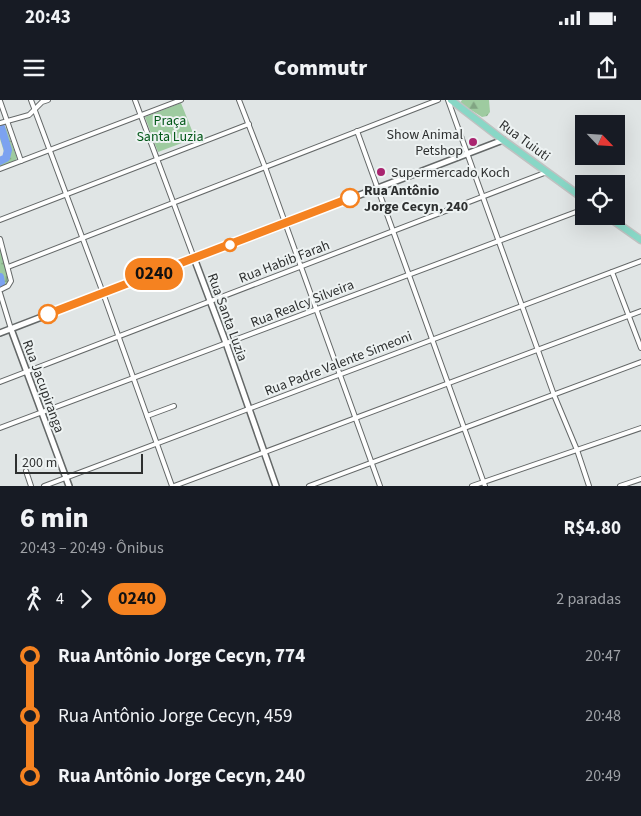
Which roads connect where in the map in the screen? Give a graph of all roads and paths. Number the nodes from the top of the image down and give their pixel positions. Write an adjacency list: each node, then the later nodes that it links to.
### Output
1 (31, 100): 9 (street)
2 (48, 100): 9 (street)
3 (134, 100): 10 (street, Rua Santa Luzia)
4 (181, 100): 10 (street)
5 (239, 100): 12 (street)
6 (438, 100): 13 (street)
7 (450, 100): 14 (main road, Rua Tuiuti); 16 (street)
8 (0, 101): 11 (street)
9 (34, 110): 11 (street); 15 (street)
10 (140, 116): 15 (street); 17 (street, Rua Santa Luzia)
11 (3, 122): 18 (street)
12 (248, 124): 17 (street); 19 (street)
13 (357, 131): 19 (street); 22 (street)
14 (503, 140): 16 (street); 21 (main road, Rua Tuiuti)
15 (50, 150): 18 (street); 24 (street)
16 (467, 154): 22 (street); 25 (street)
17 (157, 160): 24 (street); 26 (street, Rua Santa Luzia)
18 (21, 161): 20 (street)
19 (265, 167): 26 (street); 29 (street)
20 (0, 170)
21 (547, 172): 23 (main road, Rua Tuiuti); 25 (street, Rua Habib Farah)
22 (377, 188): 29 (street); 31 (street)
23 (575, 192)
24 (67, 195): 28 (street); 32 (street)
25 (483, 197): 31 (street, Rua Habib Farah); 35 (street)
26 (174, 202): 32 (street); 36 (street, Rua Santa Luzia)
27 (575, 211): 35 (street, Rua Realcy Silveira)
28 (0, 220)
29 (285, 224): 36 (street); 39 (street)
30 (620, 225): 34 (main road)
31 (393, 232): 39 (street, Rua Habib Farah); 41 (street)
32 (83, 238): 38 (street); 43 (street)
33 (0, 239): 38 (street)
34 (641, 240)
35 (498, 241): 41 (street, Rua Realcy Silveira); 45 (street)
36 (194, 258): 43 (street); 44 (street, Rua Santa Luzia)
37 (641, 261): 40 (street, Rua Padre Valente Simeoni)
38 (8, 267): 42 (street)
39 (301, 267): 44 (street, Rua Habib Farah); 46 (street)
40 (612, 272): 45 (street, Rua Padre Valente Simeoni); 48 (street)
41 (408, 274): 46 (street, Rua Realcy Silveira); 52 (street)
42 (0, 291): 49 (street, Rua Jacupiranga)
43 (103, 293): 49 (street); 51 (street)
44 (210, 302): 51 (street, Rua Habib Farah); 53 (street, Rua Santa Luzia)
45 (522, 306): 52 (street, Rua Padre Valente Simeoni); 55 (street)
46 (316, 309): 53 (street, Rua Realcy Silveira); 58 (street)
47 (641, 311): 48 (street)
48 (629, 316): 54 (street); 55 (street)
49 (11, 329): 50 (street); 57 (street, Rua Jacupiranga)
50 (0, 333)
51 (118, 336): 57 (street, Rua Habib Farah); 59 (street)
52 (432, 340): 58 (street, Rua Padre Valente Simeoni); 61 (street)
53 (226, 343): 59 (street, Rua Realcy Silveira); 64 (street, Rua Santa Luzia)
54 (641, 348)
55 (538, 350): 61 (street); 62 (street)
56 (641, 362): 62 (street)
57 (27, 372): 60 (street, Rua Habib Farah); 65 (street, Rua Jacupiranga)
58 (340, 374): 64 (street, Rua Padre Valente Simeoni); 67 (street)
59 (133, 378): 65 (street, Rua Realcy Silveira); 66 (street)
60 (0, 382)
61 (448, 384): 67 (street); 69 (street)
62 (554, 394): 69 (street); 72 (street)
63 (174, 406): 66 (street)
64 (249, 409): 71 (street, Rua Padre Valente Simeoni); 73 (street, Rua Santa Luzia)
65 (42, 412): 68 (street, Rua Realcy Silveira); 76 (street, Rua Jacupiranga)
66 (147, 416): 71 (street)
67 (356, 418): 73 (street); 74 (street)
68 (0, 428)
69 (464, 428): 74 (street); 78 (street)
70 (641, 428): 72 (street)
71 (157, 443): 76 (street, Rua Padre Valente Simeoni); 82 (street)
72 (577, 450): 78 (street); 87 (street)
73 (264, 452): 82 (street); 83 (street, Rua Santa Luzia)
74 (372, 462): 84 (street); 85 (street)
75 (26, 471): 79 (street)
76 (66, 478): 80 (street, Rua Padre Valente Simeoni); 81 (street, Rua Jacupiranga)
77 (641, 479): 88 (street)
78 (484, 484): 86 (street)
79 (31, 486)
80 (44, 486)
81 (69, 486)
82 (173, 486)
83 (276, 486)
84 (309, 486)
85 (380, 486)
86 (472, 486)
87 (589, 486)
88 (620, 486)

